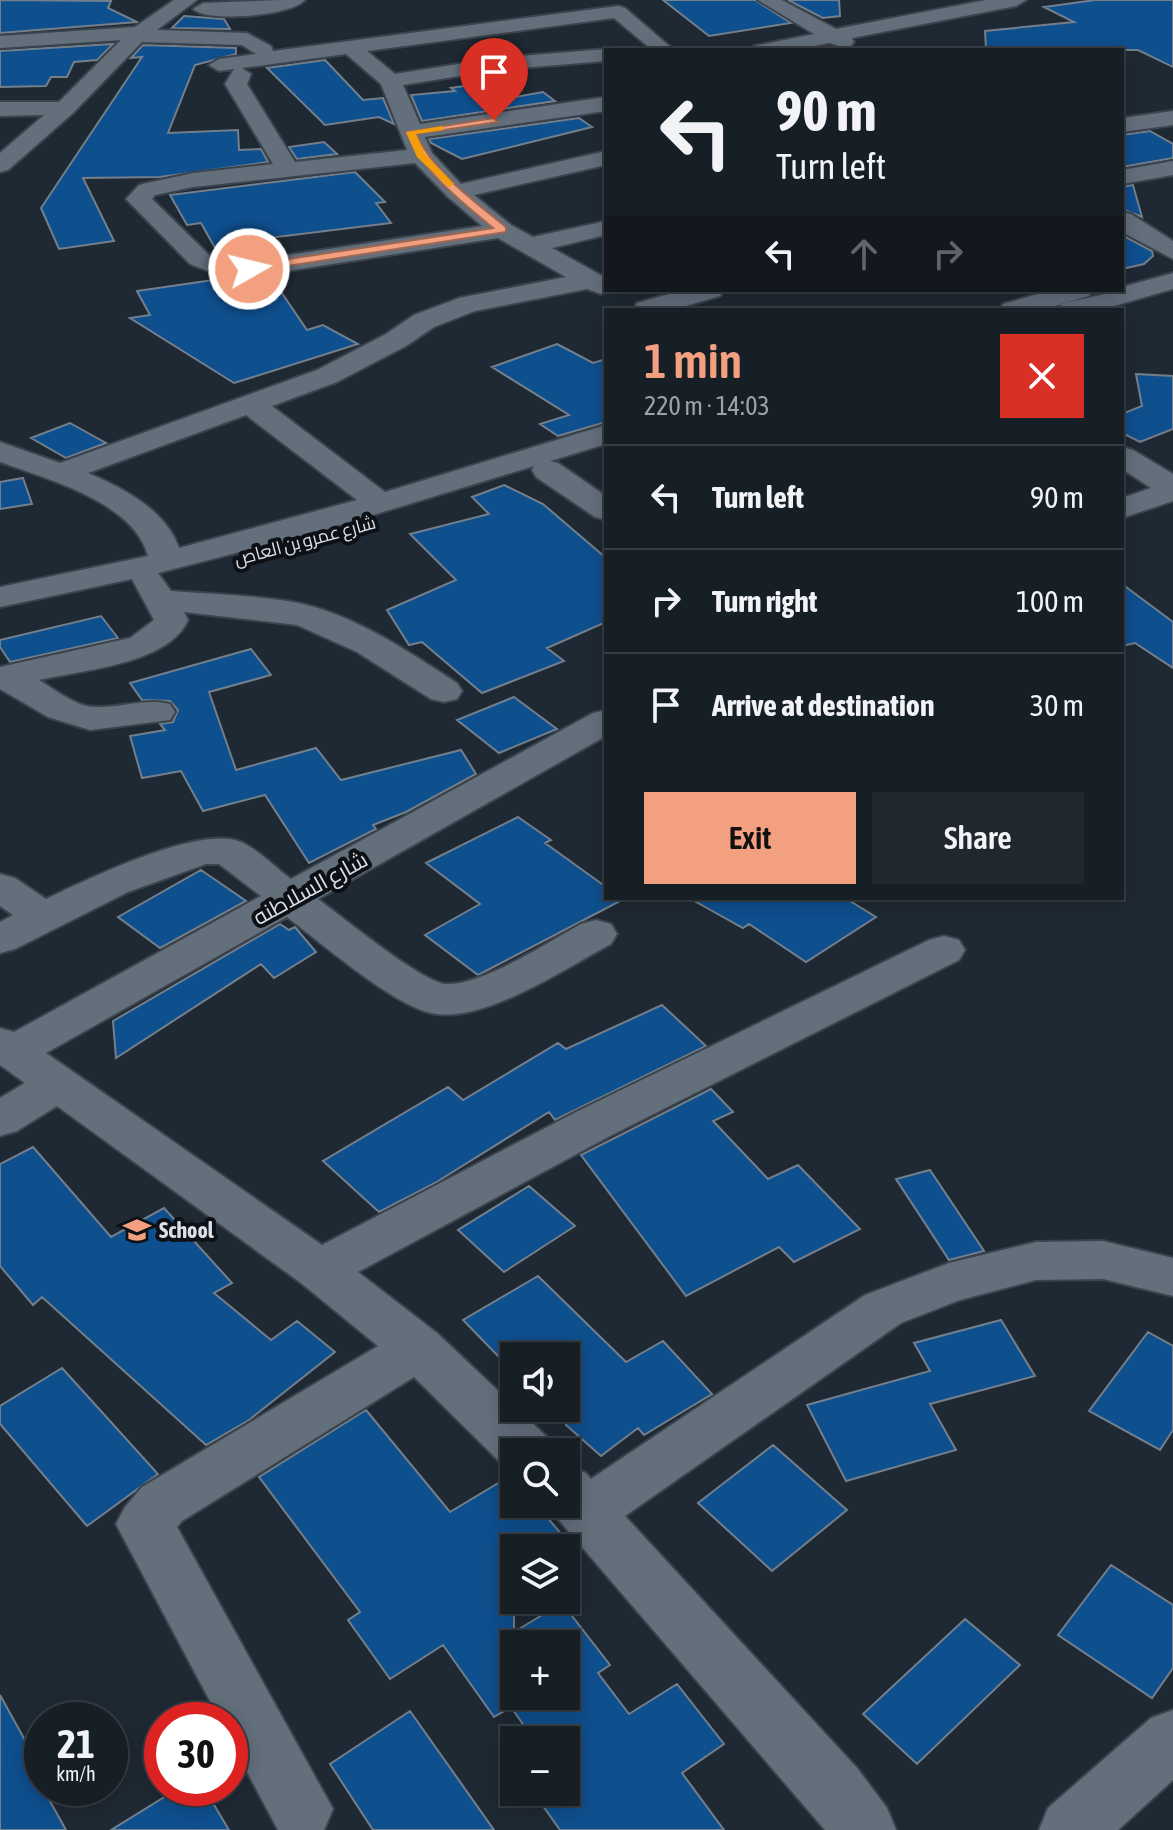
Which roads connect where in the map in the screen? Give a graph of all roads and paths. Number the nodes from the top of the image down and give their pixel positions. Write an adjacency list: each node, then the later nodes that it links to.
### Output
1 (246, 0): 5 (street)
2 (295, 0): 5 (street)
3 (768, 0): 7 (street)
4 (1016, 0): 6 (street)
5 (188, 6): 8 (street)
6 (931, 9): 7 (street)
7 (830, 33): 12 (street); 13 (street)
8 (139, 35): 9 (street); 15 (street); 18 (street)
9 (0, 42)
10 (350, 47): 11 (street); 15 (street); 16 (street)
11 (662, 48)
12 (769, 48)
13 (852, 48)
14 (604, 55): 16 (street)
15 (284, 56): 26 (street)
16 (391, 81): 22 (street)
17 (604, 104): 22 (street)
18 (65, 108): 19 (street); 25 (street)
19 (0, 109)
20 (1173, 118): 21 (street)
21 (1124, 125)
22 (410, 132): 23 (street)
23 (421, 155): 26 (street); 29 (street)
24 (604, 158): 29 (street)
25 (0, 165)
26 (287, 168): 33 (street)
27 (1173, 168): 28 (street)
28 (1124, 177)
29 (456, 192): 33 (street)
30 (1124, 217): 34 (street)
31 (1124, 220): 36 (street)
32 (604, 228): 35 (street)
33 (502, 230): 35 (street)
34 (1173, 231)
35 (530, 245): 40 (street)
36 (1173, 251)
37 (1173, 262): 38 (street)
38 (1124, 276)
39 (1173, 281): 47 (street)
40 (602, 286): 48 (street)
41 (614, 292): 44 (street)
42 (704, 292): 45 (street)
43 (1073, 292): 46 (street)
44 (646, 308)
45 (651, 308)
46 (1020, 308)
47 (1078, 308)
48 (250, 404): 54 (street); 56 (street)
49 (604, 435): 56 (street)
50 (0, 451): 54 (street)
51 (604, 453): 53 (street, شارع عمرو بن العاص)
52 (1124, 457): 55 (street)
53 (547, 470): 58 (street); 59 (street, شارع عمرو بن العاص)
54 (58, 474): 59 (street)
55 (1173, 489): 57 (street)
56 (379, 502): 59 (street)
57 (1124, 507)
58 (604, 509)
59 (158, 580): 60 (street); 61 (street, شارع عمرو بن العاص); 62 (street); 63 (street)
60 (0, 597)
61 (0, 612)
62 (4, 677): 64 (street)
63 (444, 691)
64 (157, 712)
65 (604, 722): 67 (street, شارع السلاطنه)
66 (0, 887): 68 (street)
67 (293, 898): 68 (street); 69 (street); 72 (street, شارع السلاطنه)
68 (44, 916): 70 (street)
69 (596, 934)
70 (0, 939)
71 (944, 950): 75 (street)
72 (6, 1047): 73 (street)
73 (59, 1084): 74 (street); 75 (street)
74 (0, 1119)
75 (319, 1269): 77 (street)
76 (1171, 1273): 79 (street)
77 (418, 1348): 78 (street); 82 (street)
78 (511, 1438)
79 (580, 1498)
80 (580, 1503): 83 (street)
81 (1173, 1739): 84 (street)
82 (301, 1809)
83 (864, 1830)
84 (1071, 1830)

